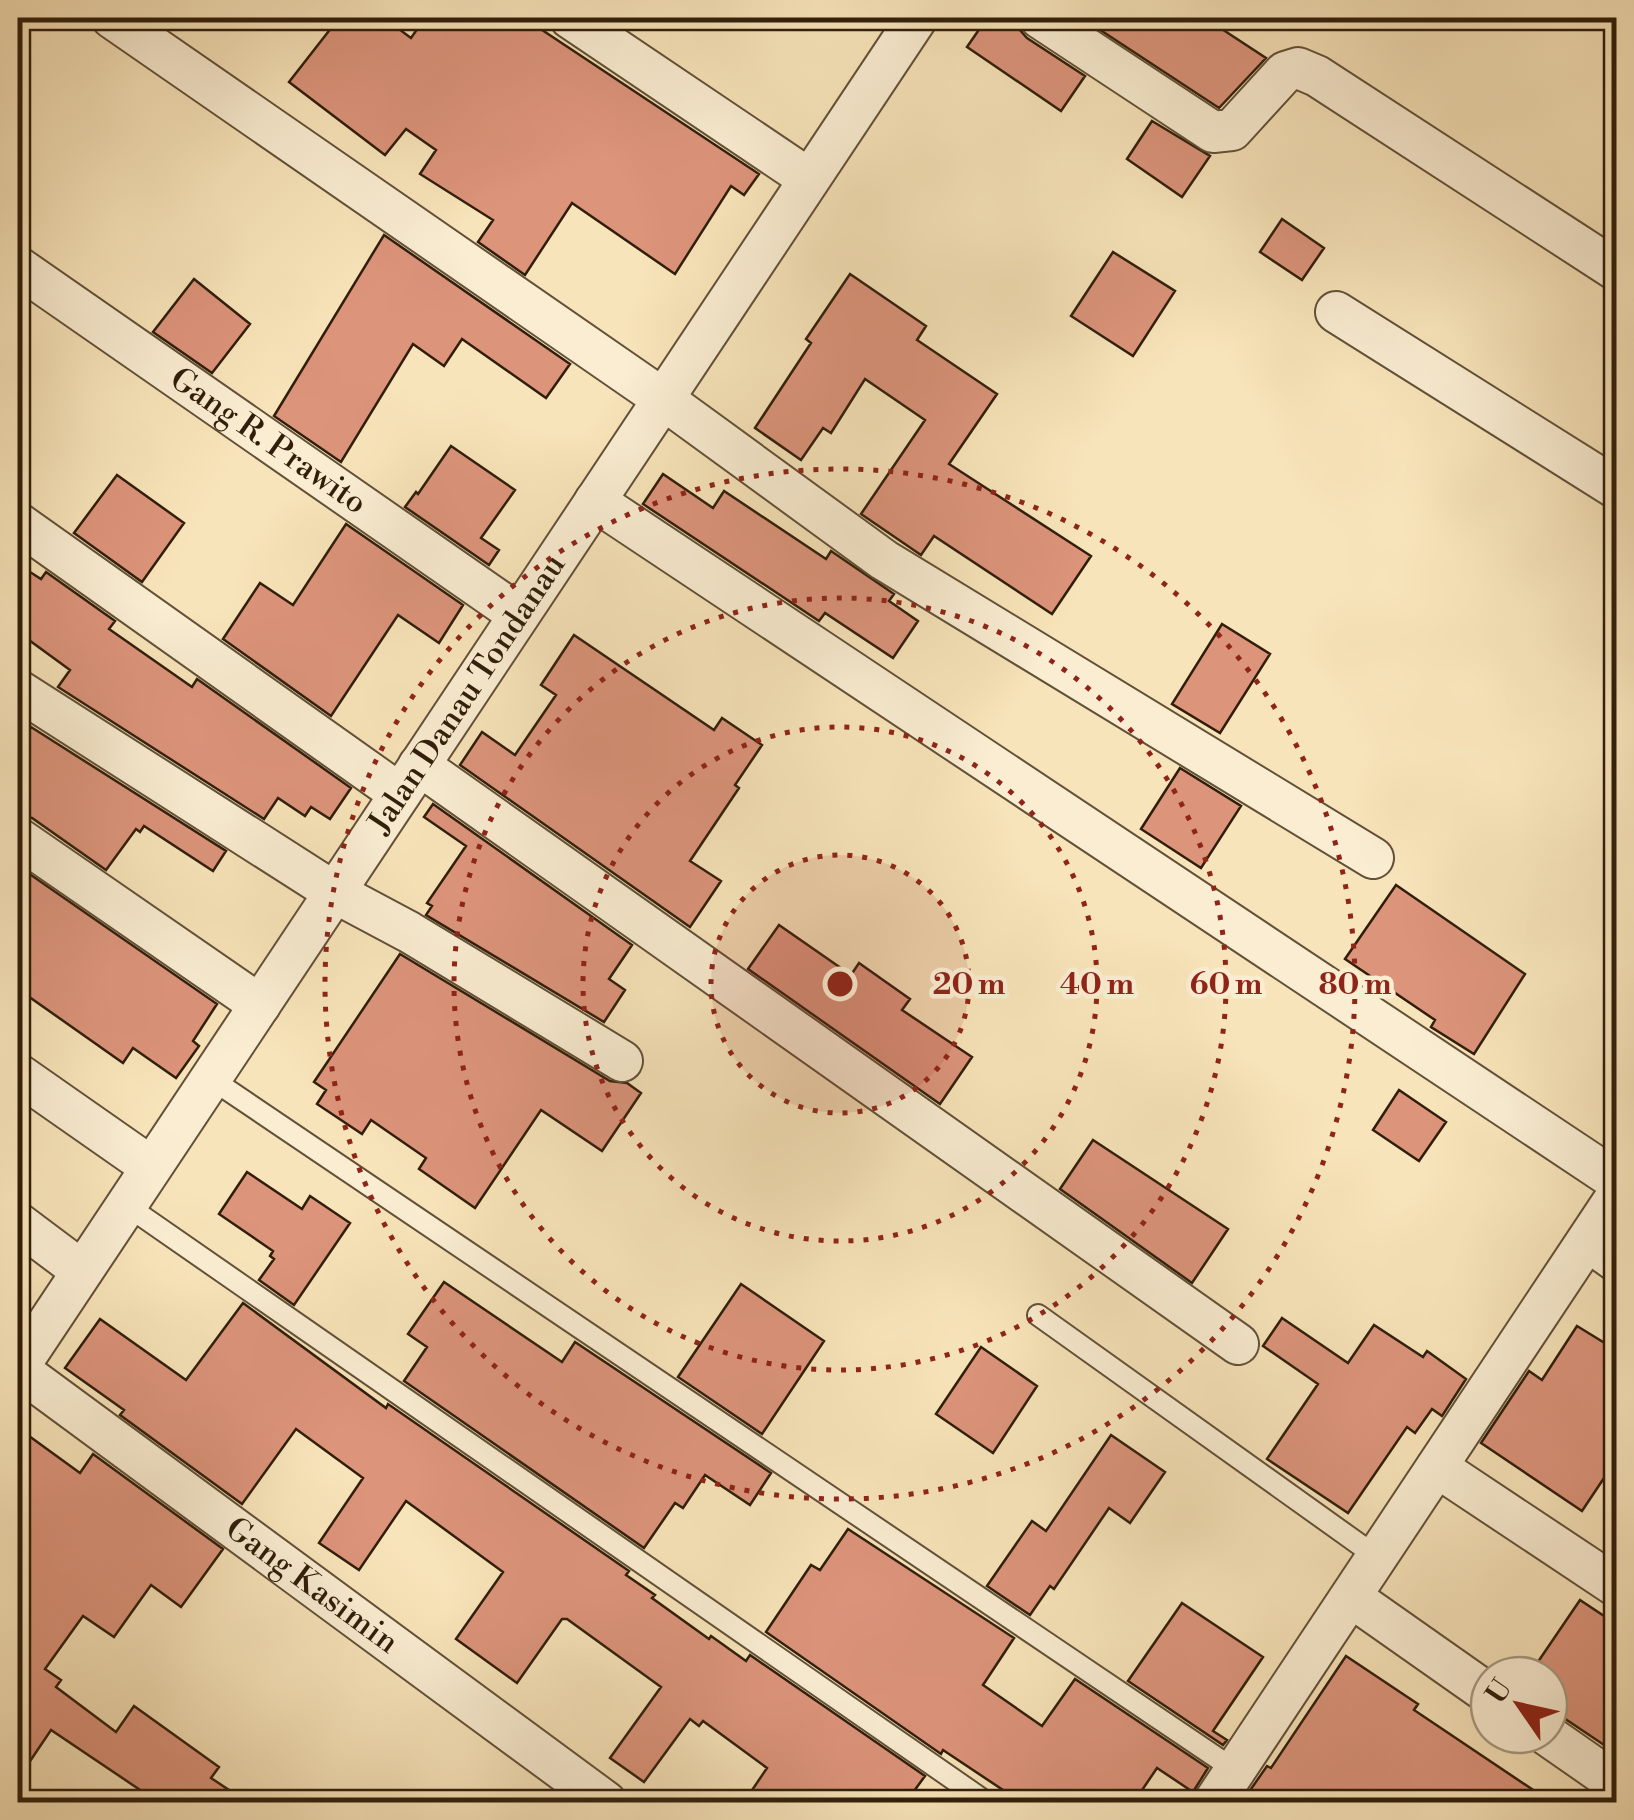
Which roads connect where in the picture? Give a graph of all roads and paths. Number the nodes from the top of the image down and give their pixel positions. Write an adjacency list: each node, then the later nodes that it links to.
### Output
1 (112, 18): 9 (street)
2 (570, 18): 5 (street)
3 (917, 18): 5 (street, Jalan Danau Tondanau)
4 (1040, 18): 7 (street)
5 (809, 180): 9 (street, Jalan Danau Tondanau)
6 (18, 267): 13 (street, Gang R. Prawito)
7 (1616, 270)
8 (1336, 312): 10 (street)
9 (663, 399): 11 (street, Jalan Danau Tondanau); 17 (street)
10 (1616, 488)
11 (595, 500): 13 (street, Jalan Danau Tondanau); 24 (street)
12 (18, 522): 15 (street)
13 (519, 615): 15 (street, Jalan Danau Tondanau)
14 (18, 690): 18 (street)
15 (410, 780): 18 (street, Jalan Danau Tondanau); 31 (street)
16 (18, 838): 19 (street)
17 (1374, 858)
18 (334, 892): 19 (street, Jalan Danau Tondanau); 20 (street)
19 (260, 1005): 22 (street, Jalan Danau Tondanau)
20 (622, 1061)
21 (18, 1074): 23 (street)
22 (210, 1078): 23 (street, Jalan Danau Tondanau); 40 (lane)
23 (152, 1167): 26 (street, Jalan Danau Tondanau)
24 (1616, 1180)
25 (1616, 1197): 28 (street)
26 (126, 1205): 29 (street, Jalan Danau Tondanau); 42 (lane)
27 (18, 1224): 29 (street)
28 (1602, 1251): 33 (street)
29 (82, 1271): 32 (street, Jalan Danau Tondanau)
30 (1038, 1315): 34 (lane)
31 (1238, 1344)
32 (18, 1369): 41 (street, Gang Kasimin)
33 (1437, 1467): 34 (street); 35 (street)
34 (1377, 1557): 36 (street)
35 (1616, 1586)
36 (1350, 1598): 37 (street); 40 (street)
37 (1469, 1680)
38 (1569, 1751): 39 (street)
39 (1616, 1784)
40 (1224, 1786)
41 (606, 1802)
42 (986, 1802)

